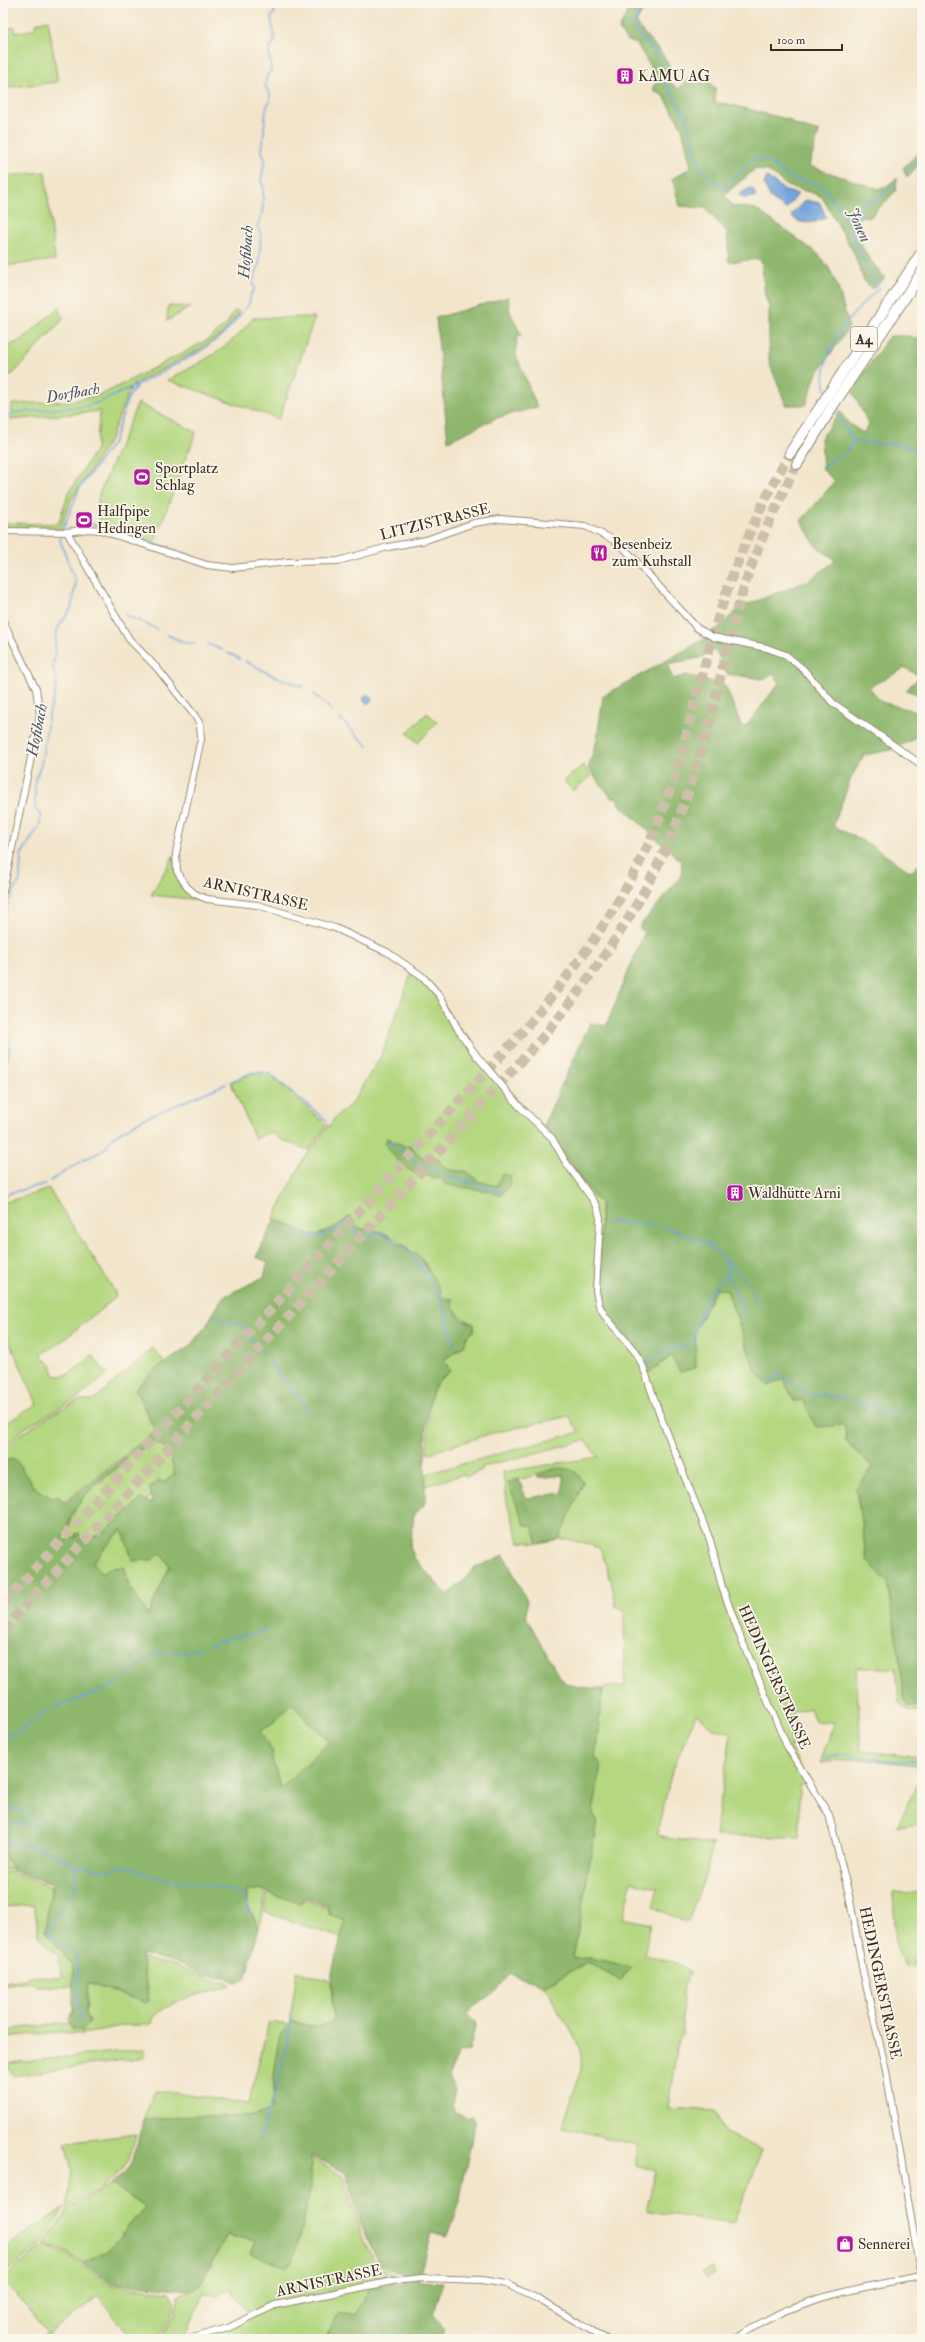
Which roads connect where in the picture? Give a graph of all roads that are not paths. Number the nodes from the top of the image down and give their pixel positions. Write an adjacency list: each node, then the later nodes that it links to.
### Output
1 (922, 252): 3 (highway, A4)
2 (922, 272): 4 (highway, A4)
3 (792, 450)
4 (799, 461)
5 (3, 531): 6 (street)
6 (67, 532): 8 (street, LITZISTRASSE); 10 (street, ARNISTRASSE)
7 (3, 621): 9 (street)
8 (922, 765)
9 (3, 891)
10 (552, 1138): 11 (street, HEDINGERSTRASSE)
11 (921, 2276): 14 (street)
12 (188, 2339): 13 (street, ARNISTRASSE)
13 (606, 2339)
14 (735, 2339)

